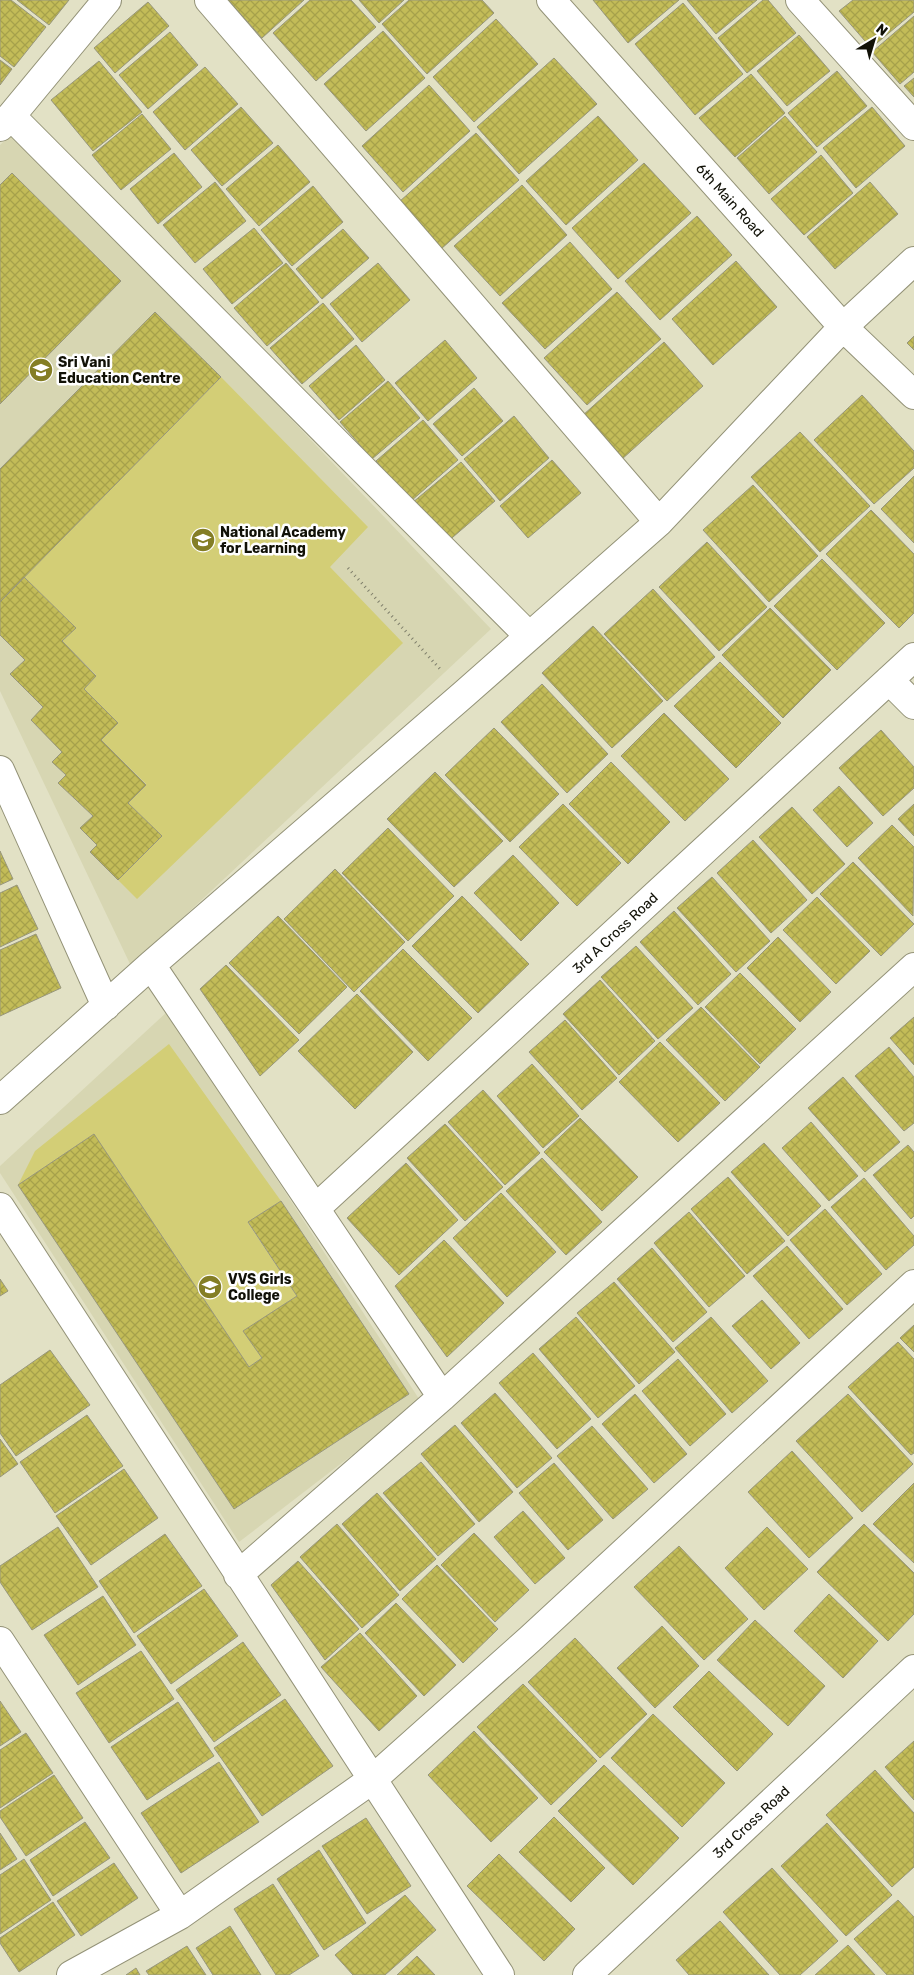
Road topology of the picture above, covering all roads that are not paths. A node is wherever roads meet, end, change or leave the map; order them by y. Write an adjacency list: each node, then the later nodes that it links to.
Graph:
1 (107, 0): 5 (street)
2 (208, 0): 10 (street)
3 (551, 0): 8 (street, 6th Main Road)
4 (800, 0): 6 (street)
5 (6, 122): 11 (street)
6 (914, 126)
7 (914, 261): 8 (street)
8 (843, 327): 9 (street, 6th Main Road); 10 (street)
9 (914, 395)
10 (658, 522): 11 (street)
11 (529, 636): 16 (street)
12 (914, 657): 13 (street, 3rd A Cross Road)
13 (889, 680): 14 (street); 21 (street, 3rd A Cross Road)
14 (914, 705)
15 (0, 770): 18 (street)
16 (152, 965): 18 (street); 21 (street)
17 (914, 966): 23 (street)
18 (106, 1006): 19 (street)
19 (0, 1100)
20 (0, 1207): 24 (street)
21 (316, 1208): 23 (street)
22 (914, 1284): 27 (street)
23 (442, 1397): 24 (street)
24 (238, 1575): 27 (street)
25 (0, 1641): 28 (street)
26 (914, 1669): 31 (street, 3rd Cross Road)
27 (373, 1779): 28 (street); 30 (street)
28 (180, 1915): 29 (street)
29 (71, 1975)
30 (500, 1975)
31 (587, 1975)

